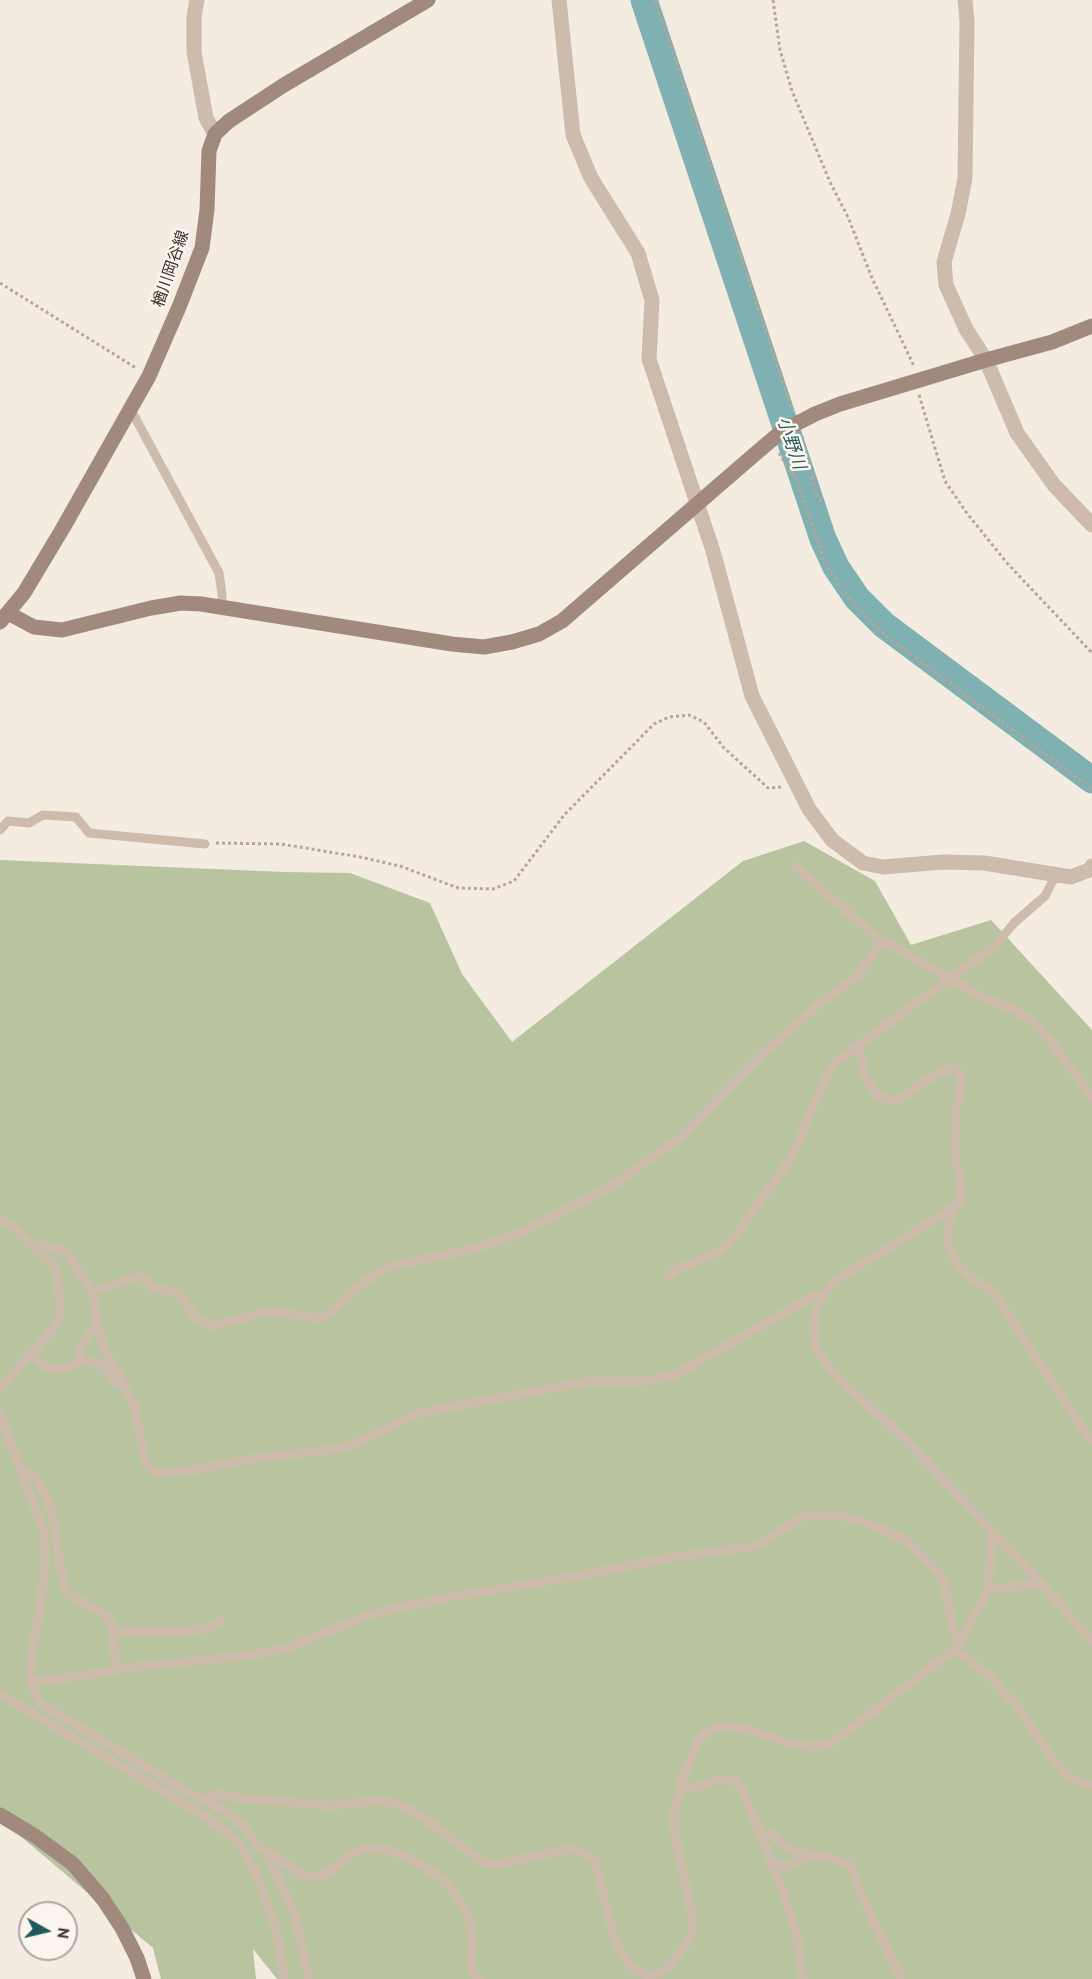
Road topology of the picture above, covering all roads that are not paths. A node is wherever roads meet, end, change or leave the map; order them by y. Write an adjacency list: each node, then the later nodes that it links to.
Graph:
1 (196, 0): 5 (street)
2 (428, 0): 5 (street)
3 (559, 0): 9 (street)
4 (965, 0): 7 (street)
5 (215, 134): 8 (street, 楢川岡谷線)
6 (1092, 326): 7 (street)
7 (986, 360): 9 (street); 10 (street)
8 (131, 410): 11 (lane); 12 (street, 楢川岡谷線)
9 (698, 503): 11 (street); 17 (street)
10 (1092, 525)
11 (222, 607): 12 (street)
12 (4, 618)
13 (0, 830): 14 (lane)
14 (205, 844)
15 (795, 866): 18 (lane)
16 (1092, 866): 17 (street)
17 (1056, 875): 19 (lane)
18 (882, 942): 19 (lane); 26 (lane)
19 (949, 979): 20 (lane); 21 (lane)
20 (858, 1045): 22 (lane); 25 (lane)
21 (1092, 1098)
22 (954, 1207): 27 (lane); 34 (lane)
23 (0, 1219): 24 (lane)
24 (34, 1247): 26 (lane); 29 (lane)
25 (669, 1277)
26 (92, 1293): 28 (lane)
27 (822, 1296): 31 (lane); 36 (lane)
28 (97, 1322): 30 (lane); 31 (lane)
29 (31, 1354): 30 (lane); 32 (lane)
30 (78, 1360): 31 (lane)
31 (123, 1384)
32 (0, 1388)
33 (0, 1414): 35 (lane)
34 (1092, 1440)
35 (20, 1466): 40 (lane); 44 (lane)
36 (992, 1531): 37 (lane); 38 (lane)
37 (1042, 1584): 38 (lane); 41 (lane)
38 (988, 1589): 42 (lane)
39 (222, 1618): 40 (lane)
40 (113, 1631): 43 (lane)
41 (1092, 1641)
42 (957, 1646): 43 (lane); 46 (lane); 47 (lane)
43 (116, 1669): 44 (lane)
44 (31, 1682): 48 (lane)
45 (0, 1694): 55 (lane)
46 (1092, 1786)
47 (681, 1788): 48 (lane); 50 (lane)
48 (204, 1800): 51 (lane)
49 (0, 1815): 54 (street)
50 (760, 1835): 52 (lane); 53 (lane)
51 (269, 1852): 56 (lane); 57 (lane)
52 (808, 1854): 53 (lane); 59 (lane)
53 (774, 1867): 58 (lane)
54 (144, 1979)
55 (285, 1979)
56 (309, 1979)
57 (479, 1979)
58 (803, 1979)
59 (901, 1979)

